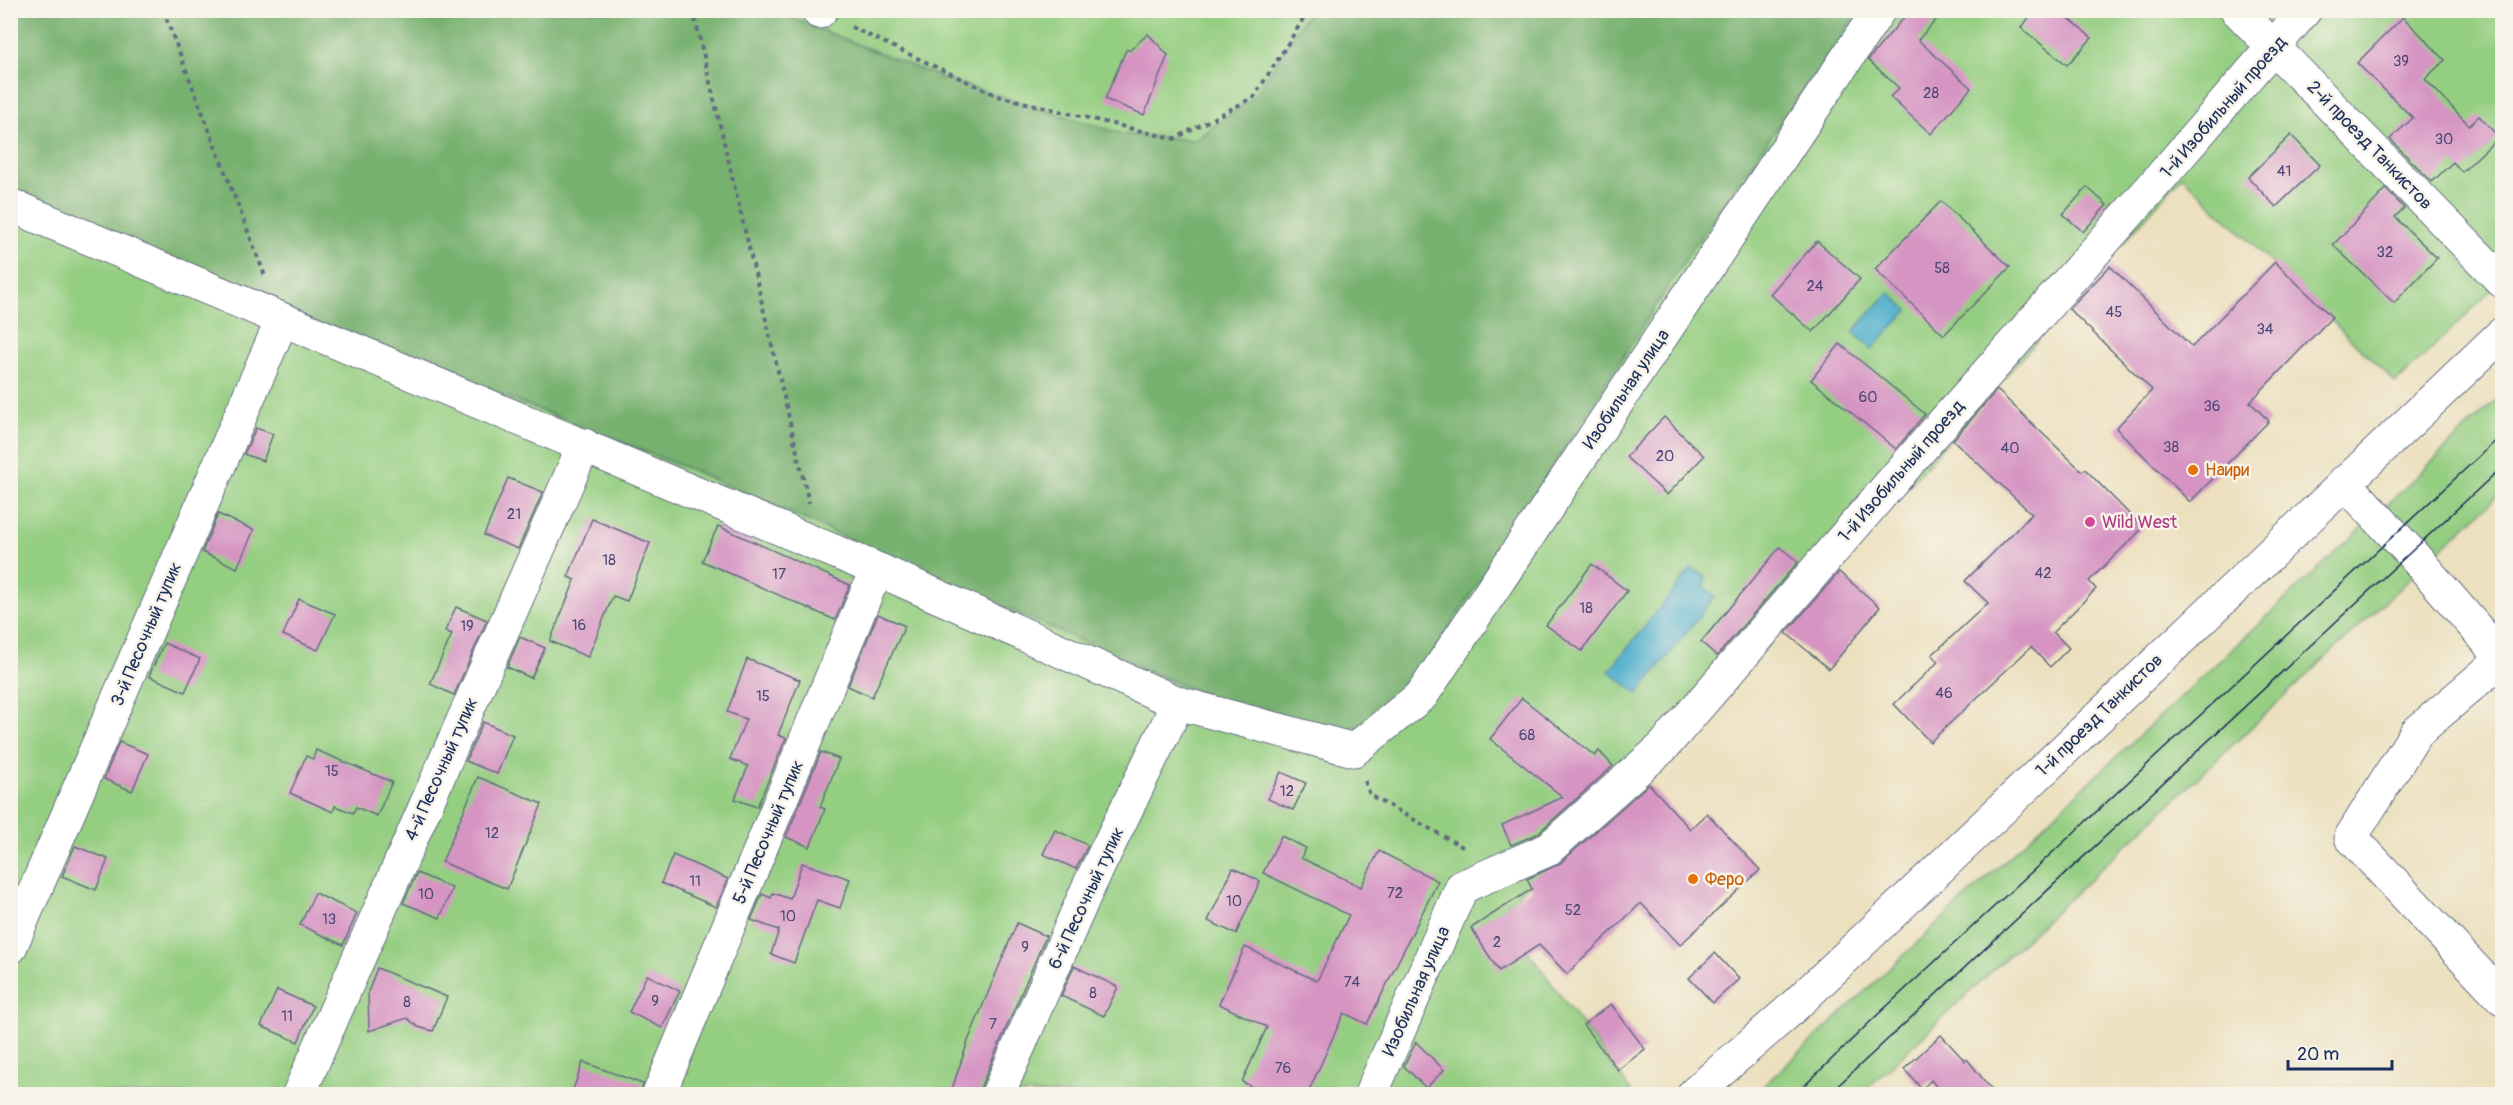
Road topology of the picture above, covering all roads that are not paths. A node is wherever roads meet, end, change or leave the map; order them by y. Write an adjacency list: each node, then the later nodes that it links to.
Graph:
1 (1880, 10): 13 (street, Изобильная улица)
2 (2237, 10): 4 (street, 2-й проезд Танкистов)
3 (2305, 10): 4 (street, 1-й Изобильный проезд)
4 (2275, 47): 6 (street, 2-й проезд Танкистов); 14 (street, 1-й Изобильный проезд)
5 (10, 205): 7 (street)
6 (2502, 281)
7 (282, 320): 9 (street); 15 (street, 3-й Песочный тупик)
8 (2502, 334): 10 (street, 1-й проезд Танкистов)
9 (584, 445): 11 (street); 17 (street, 4-й Песочный тупик)
10 (2344, 482): 12 (street); 21 (street, 1-й проезд Танкистов)
11 (881, 571): 13 (street); 18 (street, 5-й Песочный тупик)
12 (2502, 658): 16 (street)
13 (1178, 703): 19 (street, 6-й Песочный тупик)
14 (1476, 881): 20 (street, Изобильная улица)
15 (10, 948)
16 (2502, 999)
17 (299, 1095)
18 (659, 1095)
19 (998, 1095)
20 (1371, 1095)
21 (1694, 1095)

